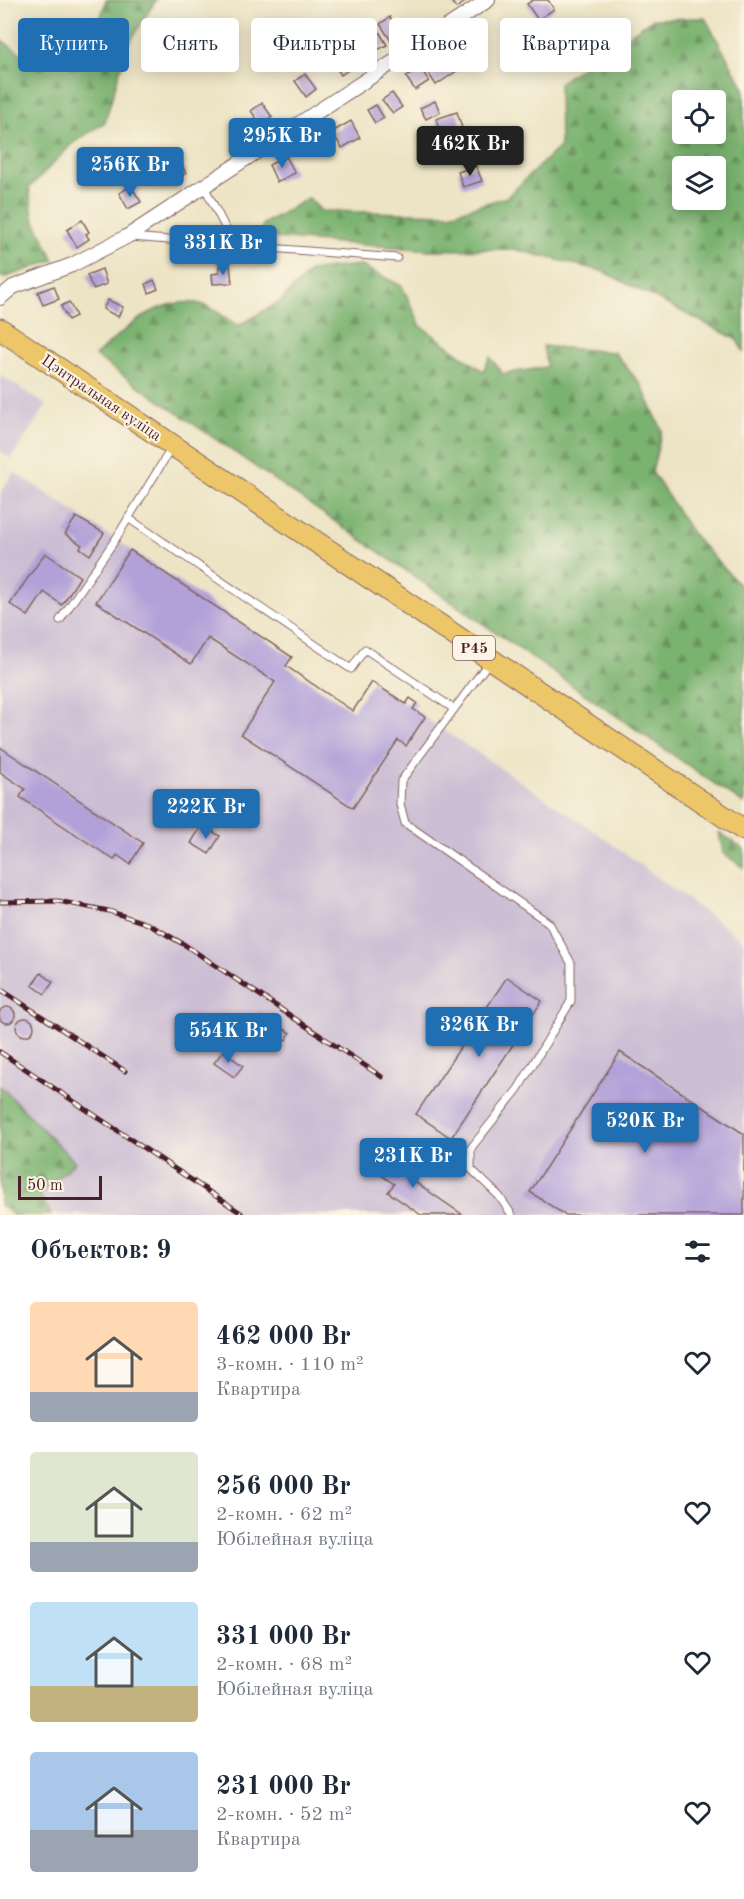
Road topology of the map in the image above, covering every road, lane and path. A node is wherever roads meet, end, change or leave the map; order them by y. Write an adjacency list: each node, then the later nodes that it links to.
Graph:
1 (488, 0): 2 (street)
2 (204, 186): 3 (street); 4 (lane)
3 (128, 236): 4 (lane); 6 (street)
4 (233, 243): 5 (lane)
5 (397, 258)
6 (0, 298)
7 (0, 329): 8 (main road, Цэнтральная вуліца / Р45)
8 (174, 445): 9 (lane); 11 (main road, Цэнтральная вуліца / Р45)
9 (128, 518): 10 (lane); 12 (lane)
10 (60, 620)
11 (490, 660): 12 (lane); 13 (main road, Р45)
12 (454, 709): 14 (lane)
13 (744, 830)
14 (512, 1215)

